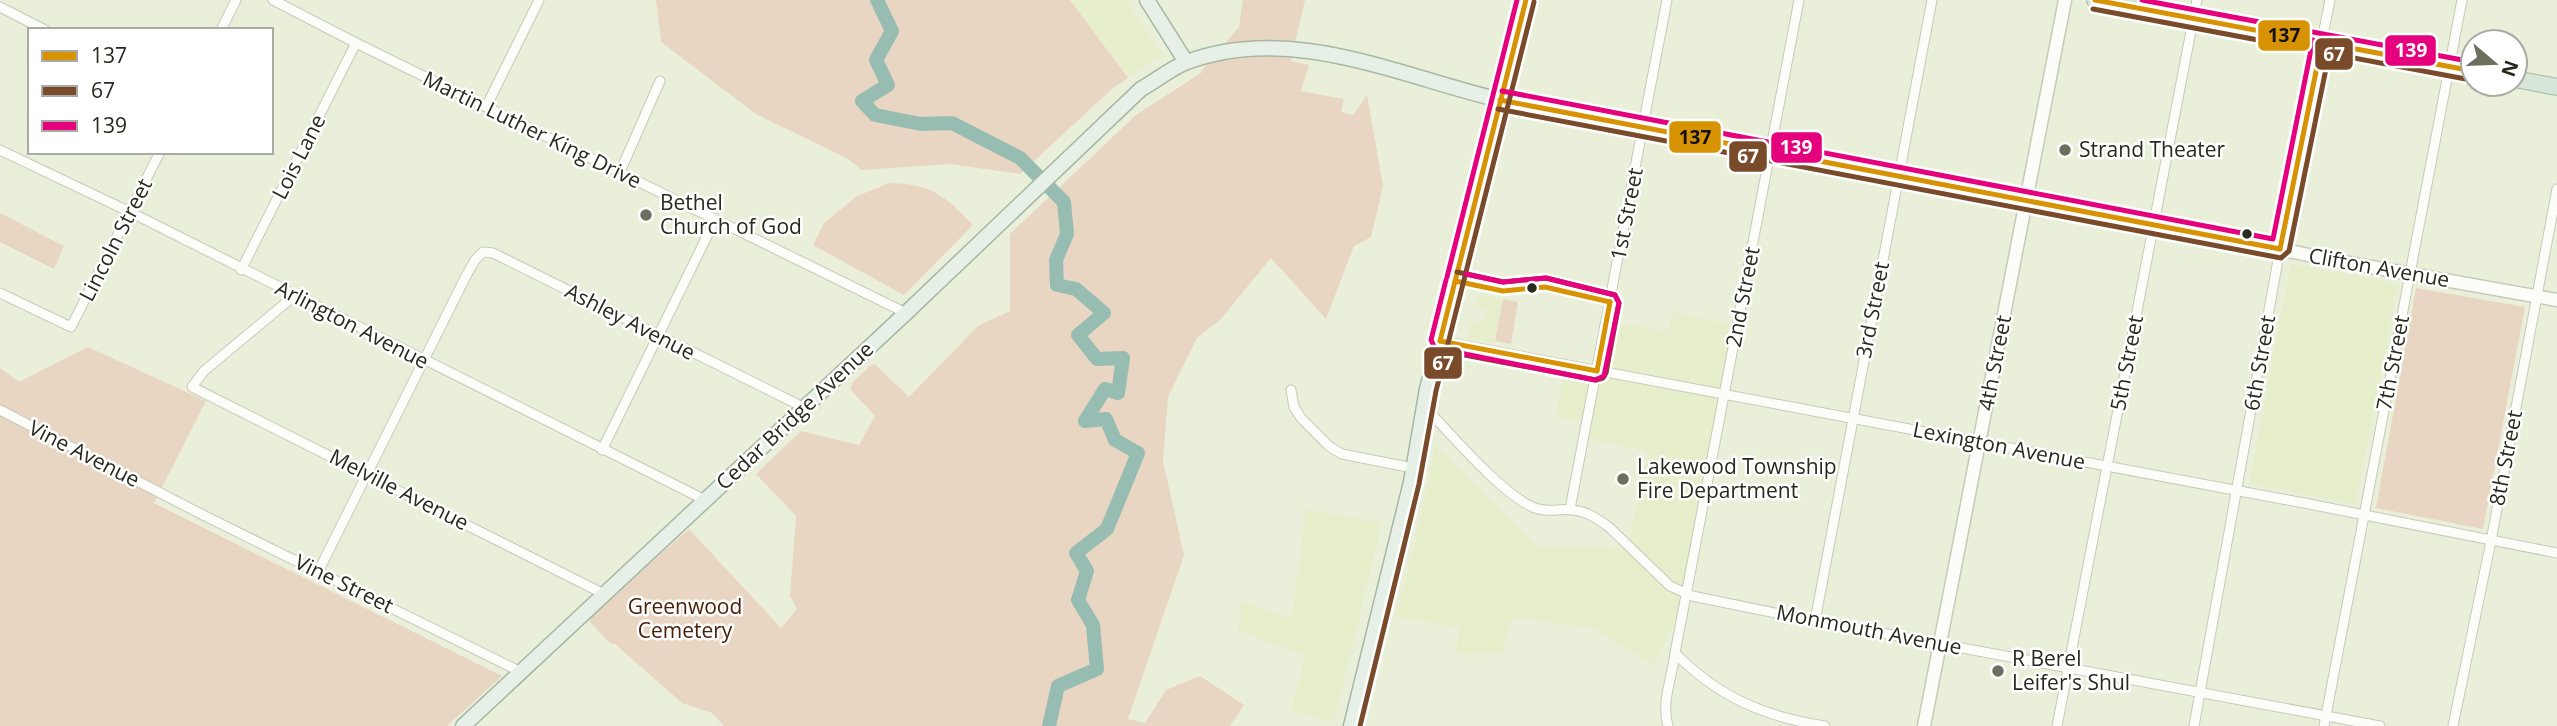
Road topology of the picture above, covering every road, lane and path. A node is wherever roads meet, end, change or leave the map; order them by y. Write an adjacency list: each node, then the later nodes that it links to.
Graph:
1 (236, 0): 17 (street)
2 (273, 0): 19 (street, Martin Luther King Drive)
3 (539, 0): 27 (street)
4 (1147, 0): 20 (main road)
5 (1526, 0): 26 (main road)
6 (1667, 0): 28 (street, 1st Street)
7 (1799, 0): 30 (street, 2nd Street)
8 (1932, 0): 33 (street, 3rd Street)
9 (2065, 0): 35 (street, 4th Street)
10 (2095, 0): 15 (highway)
11 (2197, 0): 15 (street, 5th Street)
12 (2330, 0): 18 (street, 6th Street)
13 (2462, 0): 21 (street, 7th Street)
14 (0, 7): 16 (street)
15 (2194, 19): 18 (highway); 38 (street, 5th Street)
16 (41, 28)
17 (222, 28)
18 (2322, 42): 21 (highway); 39 (street, 6th Street)
19 (356, 43): 27 (street, Martin Luther King Drive); 40 (street, Lois Lane)
20 (1186, 62): 26 (main road, Cedar Bridge Avenue); 46 (main road, Cedar Bridge Avenue)
21 (2449, 66): 22 (highway); 41 (street, 7th Street)
22 (2459, 68)
23 (660, 81): 32 (street)
24 (2529, 82): 25 (highway)
25 (2557, 87)
26 (1500, 100): 28 (street, Clifton Avenue); 48 (main road)
27 (485, 107): 32 (street, Martin Luther King Drive)
28 (1642, 128): 30 (street, Clifton Avenue); 50 (street, 1st Street)
29 (0, 150): 36 (street, Arlington Avenue)
30 (1770, 152): 33 (street, Clifton Avenue); 52 (street, 2nd Street)
31 (159, 154): 36 (street, Lincoln Street)
32 (620, 172): 37 (street, Martin Luther King Drive)
33 (1898, 176): 35 (street, Clifton Avenue); 56 (street, 3rd Street)
34 (2557, 189): 44 (street, 8th Street)
35 (2027, 200): 38 (street, Clifton Avenue); 57 (street, 4th Street)
36 (130, 212): 40 (street, Arlington Avenue); 42 (street, Lincoln Street)
37 (715, 220): 46 (street, Martin Luther King Drive); 47 (street)
38 (2153, 224): 39 (street, Clifton Avenue); 59 (street, 5th Street)
39 (2280, 249): 41 (street, Clifton Avenue); 62 (street, 6th Street)
40 (241, 270): 43 (street, Arlington Avenue)
41 (2410, 274): 44 (street, Clifton Avenue); 66 (street, 7th Street)
42 (0, 293)
43 (294, 296): 49 (street, Arlington Avenue); 61 (street, Melville Avenue)
44 (2537, 296): 45 (street, Clifton Avenue); 67 (street, 8th Street)
45 (2557, 300)
46 (906, 313): 53 (main road, Cedar Bridge Avenue)
47 (658, 337): 49 (street, Ashley Avenue); 53 (street, Ashley Avenue); 58 (street)
48 (1440, 341): 50 (street, Lexington Avenue); 55 (main road)
49 (425, 361): 58 (street, Arlington Avenue); 61 (street)
50 (1597, 371): 52 (street, Lexington Avenue); 65 (street, 1st Street)
51 (1291, 390): 60 (street)
52 (1725, 395): 56 (street, Lexington Avenue); 71 (street, 2nd Street)
53 (803, 407): 64 (main road, Cedar Bridge Avenue)
54 (0, 410): 63 (street, Vine Avenue)
55 (1422, 413): 60 (main road); 65 (street, Monmouth Avenue)
56 (1852, 418): 57 (street, Lexington Avenue); 72 (street, 3rd Street)
57 (1979, 443): 59 (street, Lexington Avenue); 73 (street, 4th Street)
58 (602, 450): 64 (street, Arlington Avenue)
59 (2108, 467): 62 (street, Lexington Avenue); 75 (street, 5th Street)
60 (1413, 468): 80 (main road)
61 (367, 474): 69 (street); 70 (street, Melville Avenue)
62 (2238, 491): 66 (street, Lexington Avenue); 77 (street, 6th Street)
63 (168, 497): 69 (street, Vine Street)
64 (705, 500): 70 (main road, Cedar Bridge Avenue)
65 (1570, 509): 71 (street, Monmouth Avenue)
66 (2364, 515): 67 (street, Lexington Avenue); 78 (street, 7th Street)
67 (2491, 541): 68 (street, Lexington Avenue); 87 (street, 8th Street)
68 (2557, 553)
69 (318, 572): 76 (street, Vine Street)
70 (604, 594): 76 (main road, Cedar Bridge Avenue)
71 (1687, 594): 72 (street, Monmouth Avenue); 74 (street, 2nd Street)
72 (1815, 621): 73 (street, Monmouth Avenue)
73 (1940, 643): 75 (street, Monmouth Avenue); 83 (street, 4th Street)
74 (1675, 653): 81 (street); 82 (street)
75 (2068, 668): 77 (street, Monmouth Avenue); 84 (street, 5th Street)
76 (521, 672): 79 (main road, Cedar Bridge Avenue)
77 (2200, 693): 78 (street, Monmouth Avenue); 85 (street, 6th Street)
78 (2325, 721): 86 (street, Monmouth Avenue)
79 (463, 726)
80 (1351, 726)
81 (1668, 726)
82 (1825, 726)
83 (1924, 726)
84 (2057, 726)
85 (2194, 726)
86 (2380, 726)
87 (2453, 726)

